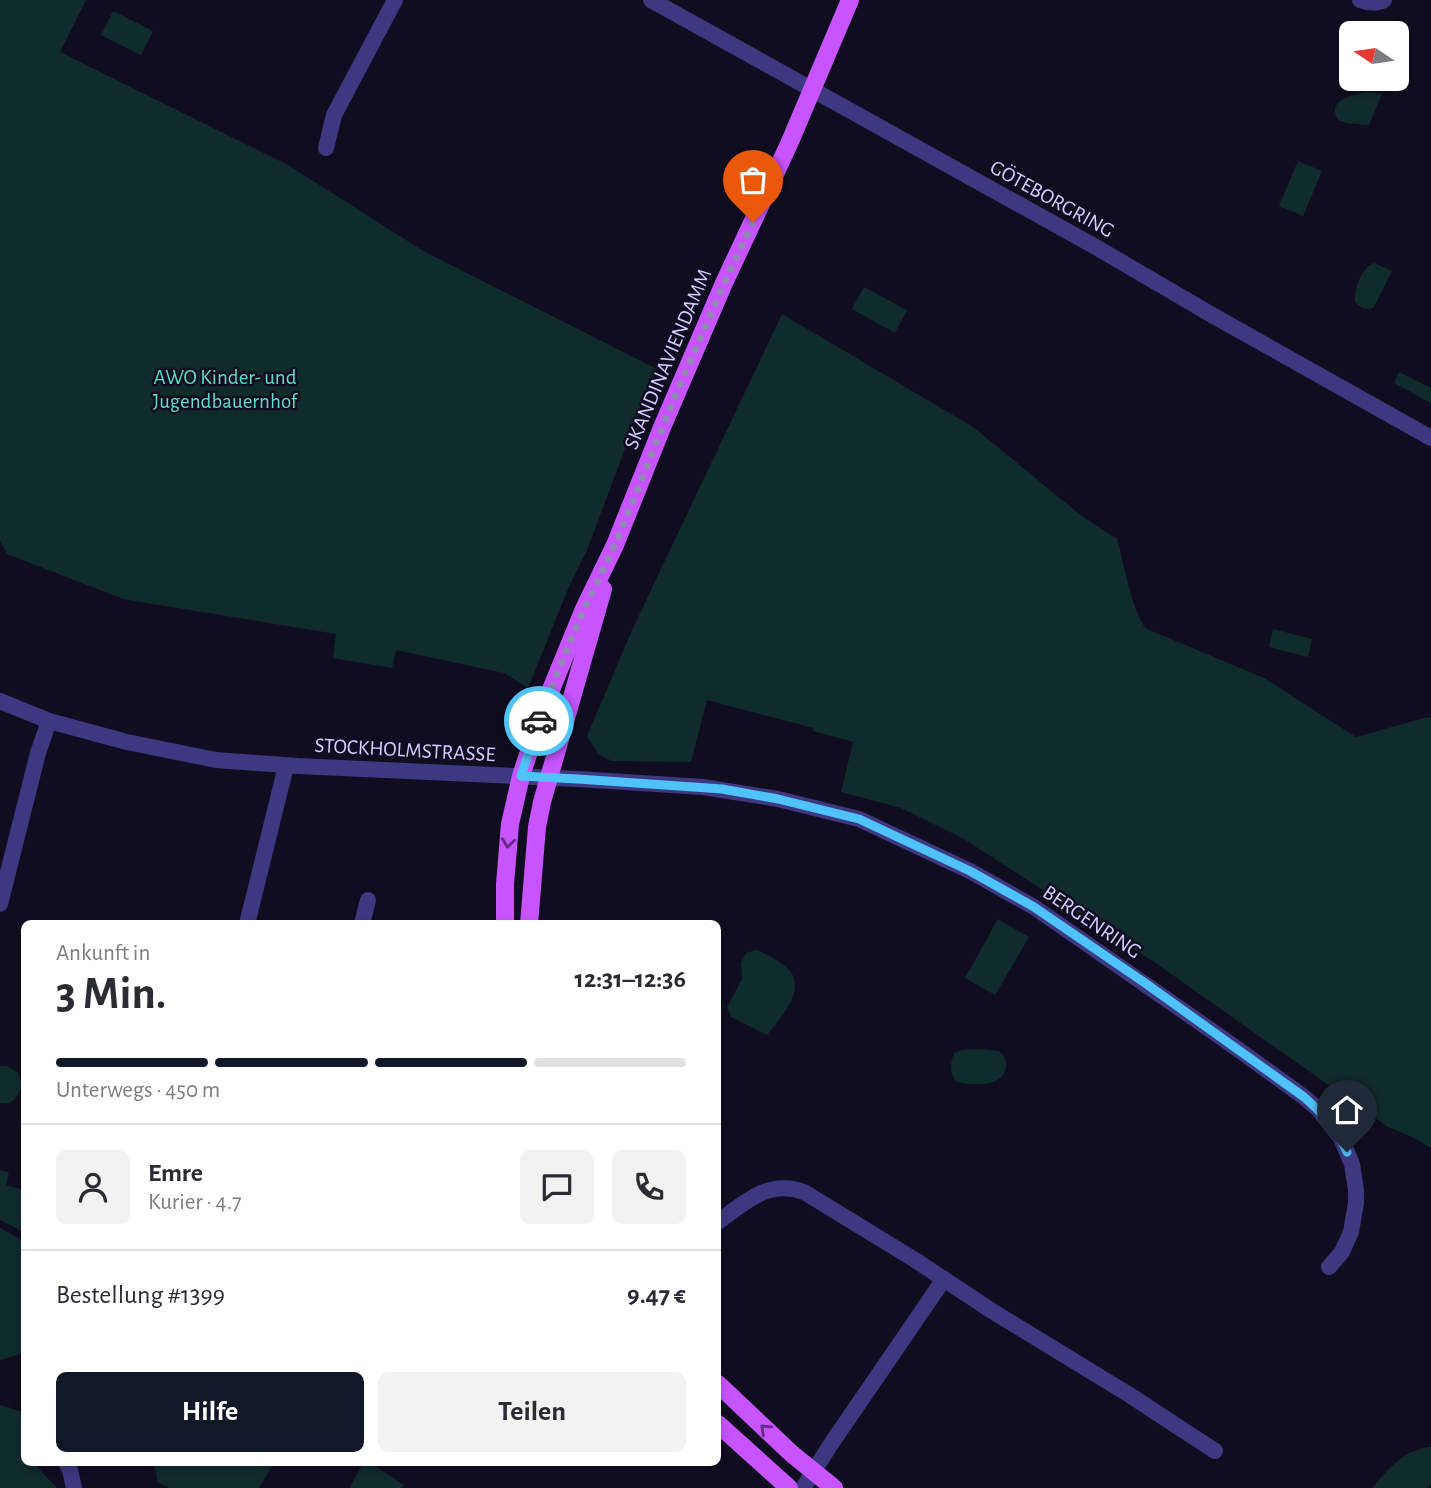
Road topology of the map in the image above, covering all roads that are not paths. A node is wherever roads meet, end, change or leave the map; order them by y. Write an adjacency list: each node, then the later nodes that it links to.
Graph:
1 (395, 0): 7 (street)
2 (651, 0): 6 (street, GÖTEBORGRING)
3 (850, 0): 6 (main road, SKANDINAVIENDAMM)
4 (1360, 0): 5 (street)
5 (1384, 0)
6 (813, 89): 8 (street, GÖTEBORGRING); 9 (main road, SKANDINAVIENDAMM)
7 (326, 148)
8 (1431, 439)
9 (615, 545): 13 (main road, SKANDINAVIENDAMM); 14 (main road, SKANDINAVIENDAMM)
10 (0, 701): 11 (street, STOCKHOLMSTRASSE)
11 (48, 721): 12 (street, STOCKHOLMSTRASSE); 16 (street)
12 (286, 765): 13 (street, STOCKHOLMSTRASSE); 17 (street, STOCKHOLMSTRASSE)
13 (521, 776): 14 (street, BERGENRING); 19 (main road, SKANDINAVIENDAMM, one-way to 19)
14 (548, 777): 20 (main road, SKANDINAVIENDAMM); 22 (street, BERGENRING)
15 (368, 901): 18 (street)
16 (0, 904)
17 (248, 920)
18 (363, 920)
19 (505, 920)
20 (529, 920)
21 (721, 1220): 23 (street)
22 (1329, 1266)
23 (944, 1279): 26 (street); 28 (street)
24 (721, 1387): 28 (main road, one-way to 24)
25 (721, 1427): 30 (main road)
26 (1215, 1451)
27 (68, 1466): 29 (street)
28 (813, 1472): 31 (street); 32 (main road)
29 (74, 1488)
30 (789, 1488)
31 (803, 1488)
32 (834, 1488)

